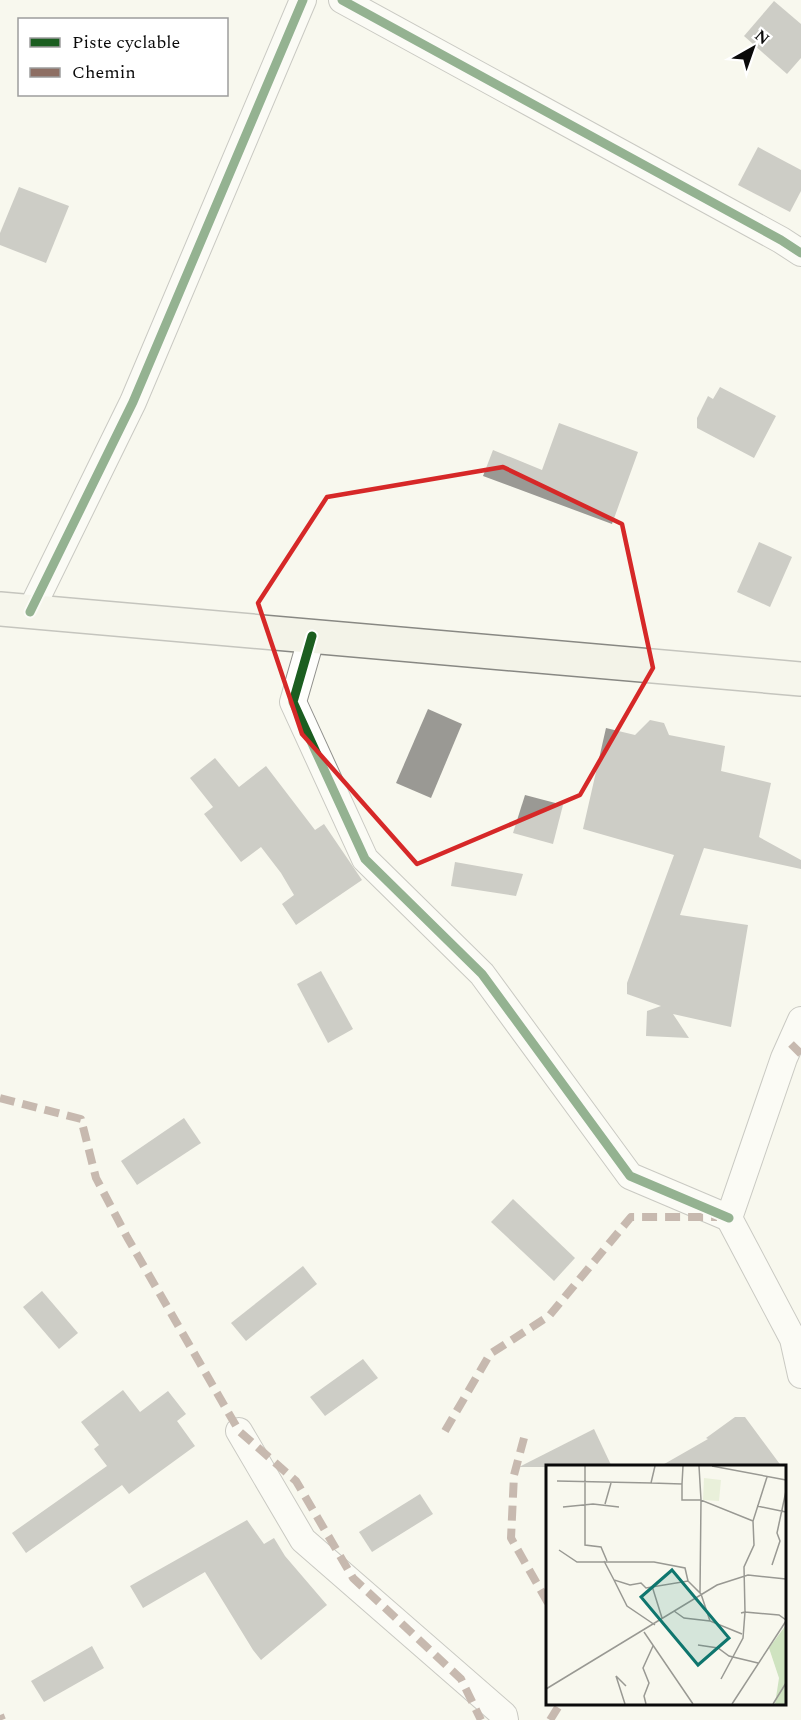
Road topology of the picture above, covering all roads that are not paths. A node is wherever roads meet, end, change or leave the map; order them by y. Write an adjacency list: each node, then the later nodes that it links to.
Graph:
1 (303, 0): 4 (street)
2 (342, 0): 3 (street)
3 (801, 253)
4 (15, 610): 5 (main road)
5 (312, 636): 6 (main road); 8 (street)
6 (801, 679)
7 (801, 1020): 8 (street)
8 (729, 1218): 9 (street)
9 (801, 1375)
10 (239, 1431): 11 (street)
11 (505, 1720)

